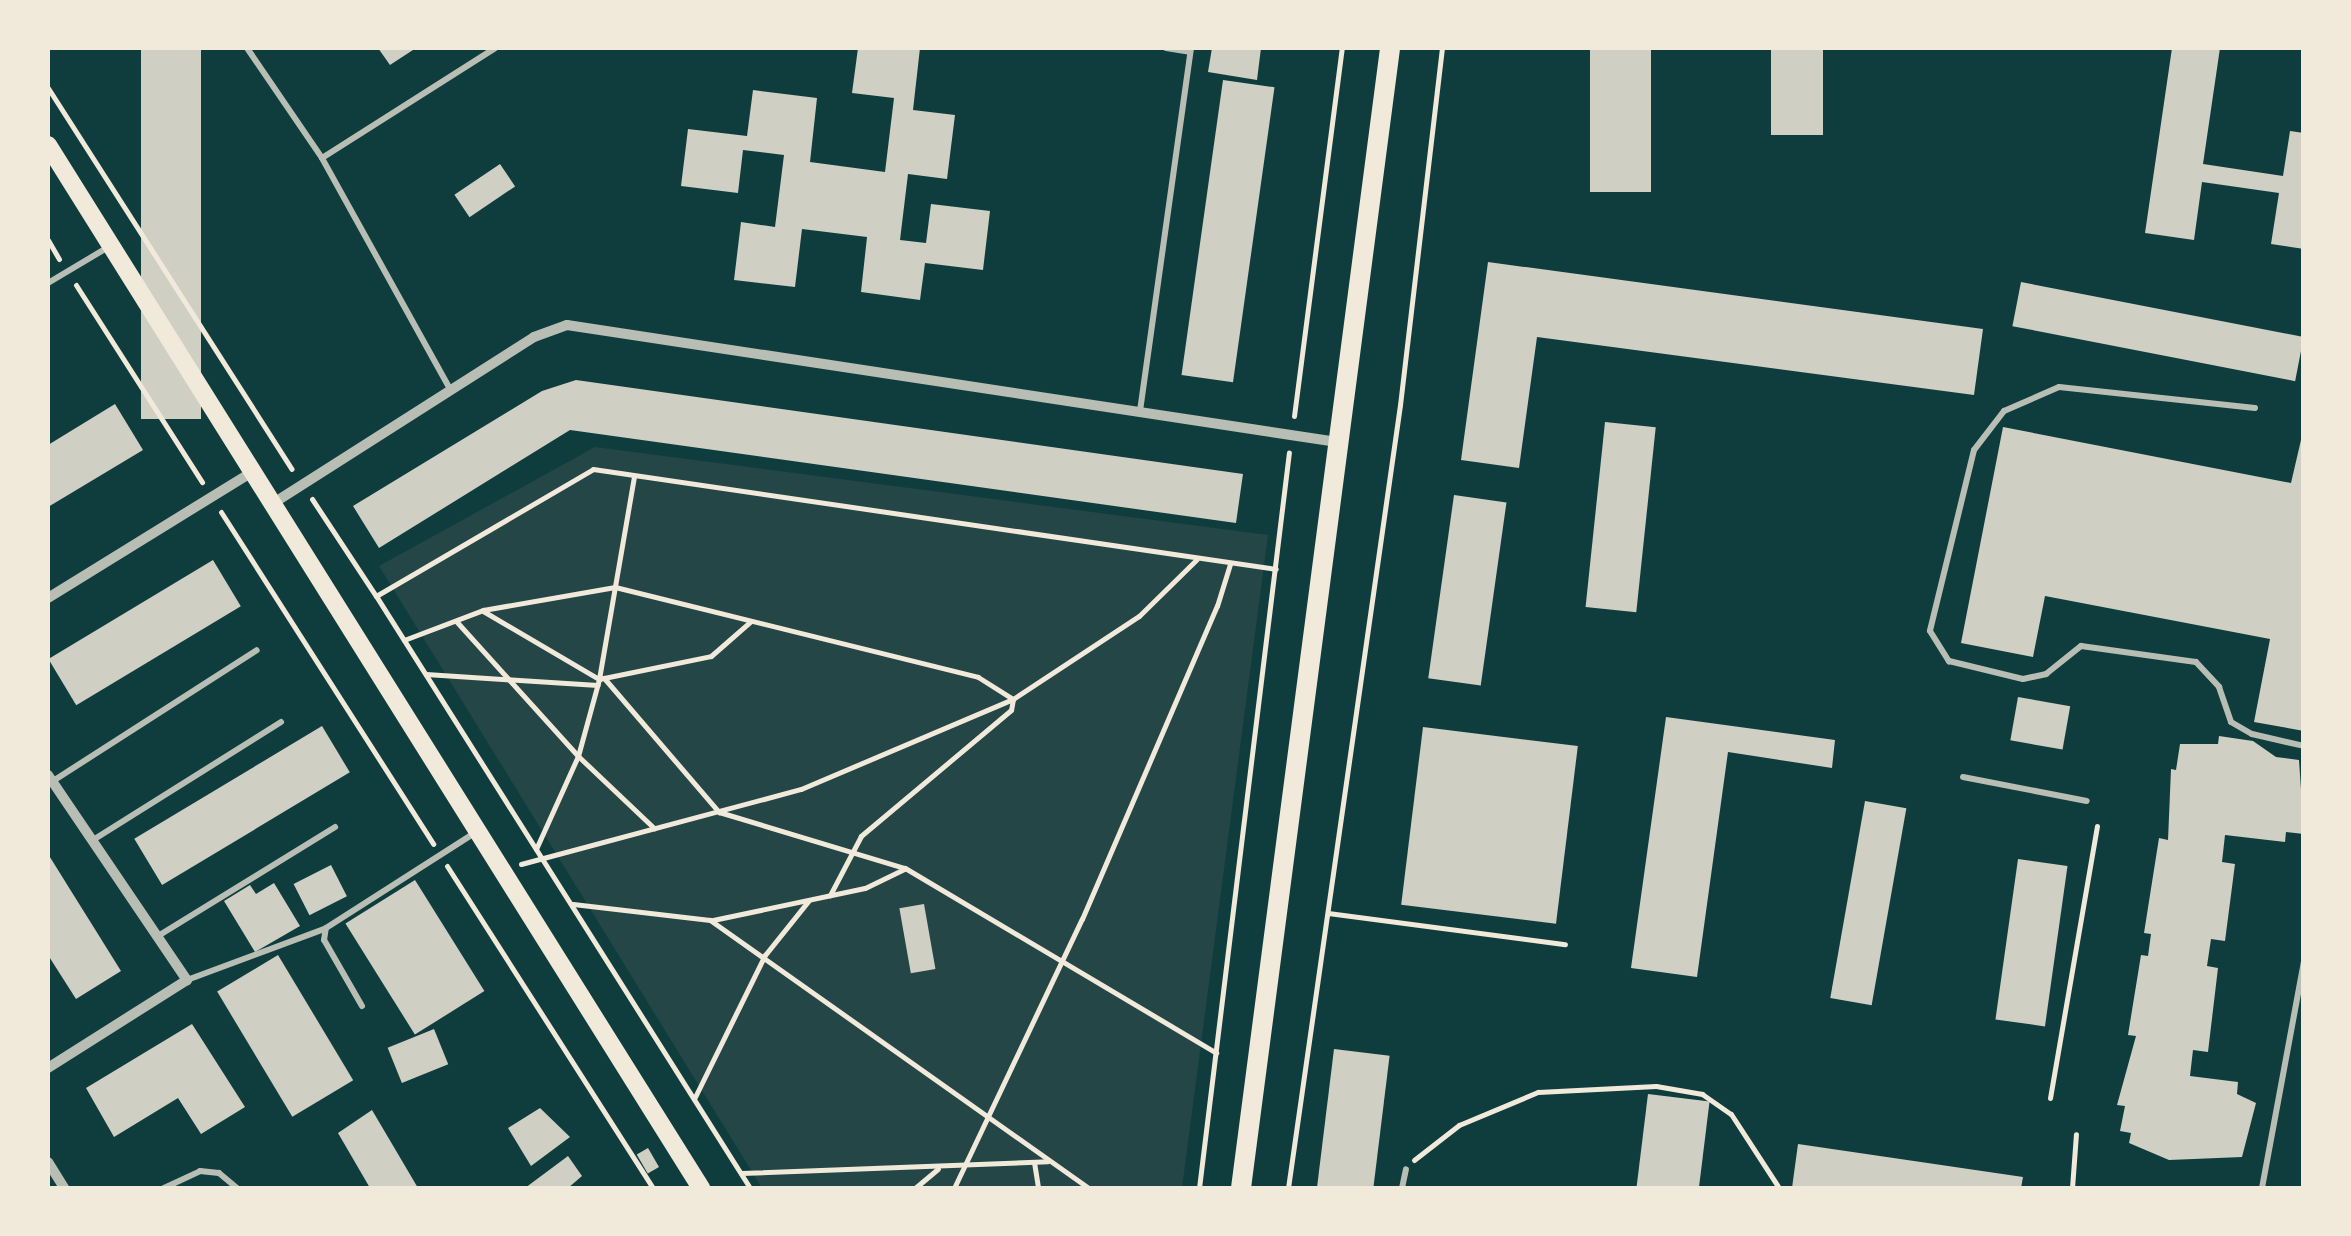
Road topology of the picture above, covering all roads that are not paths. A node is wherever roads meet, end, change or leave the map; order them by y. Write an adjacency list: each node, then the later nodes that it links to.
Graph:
1 (246, 48): 7 (lane)
2 (495, 48): 7 (lane)
3 (1166, 48): 5 (lane)
4 (1390, 48): 13 (main road)
5 (1190, 50): 12 (lane)
6 (48, 145): 8 (main road)
7 (322, 158): 10 (lane)
8 (111, 246): 9 (lane); 14 (main road)
9 (48, 283)
10 (450, 389): 12 (street); 15 (street)
11 (2254, 408): 19 (lane)
12 (1140, 411): 13 (street)
13 (1337, 442): 38 (main road)
14 (252, 472): 15 (main road); 16 (street)
15 (272, 504): 24 (main road)
16 (48, 598)
17 (257, 650): 21 (lane)
18 (281, 722): 25 (lane)
19 (2304, 746)
20 (1963, 777): 22 (lane)
21 (50, 778): 25 (street)
22 (2087, 801)
23 (335, 827): 27 (lane)
24 (477, 831): 26 (lane); 34 (main road)
25 (92, 840): 27 (street)
26 (326, 928): 29 (lane); 30 (lane)
27 (157, 937): 29 (street)
28 (2304, 961): 40 (lane)
29 (187, 980): 31 (street)
30 (362, 1006)
31 (48, 1068)
32 (48, 1162): 35 (street)
33 (1406, 1169): 39 (lane)
34 (698, 1187)
35 (64, 1188)
36 (164, 1188): 37 (lane)
37 (237, 1188)
38 (1241, 1188)
39 (1402, 1188)
40 (2262, 1188)

